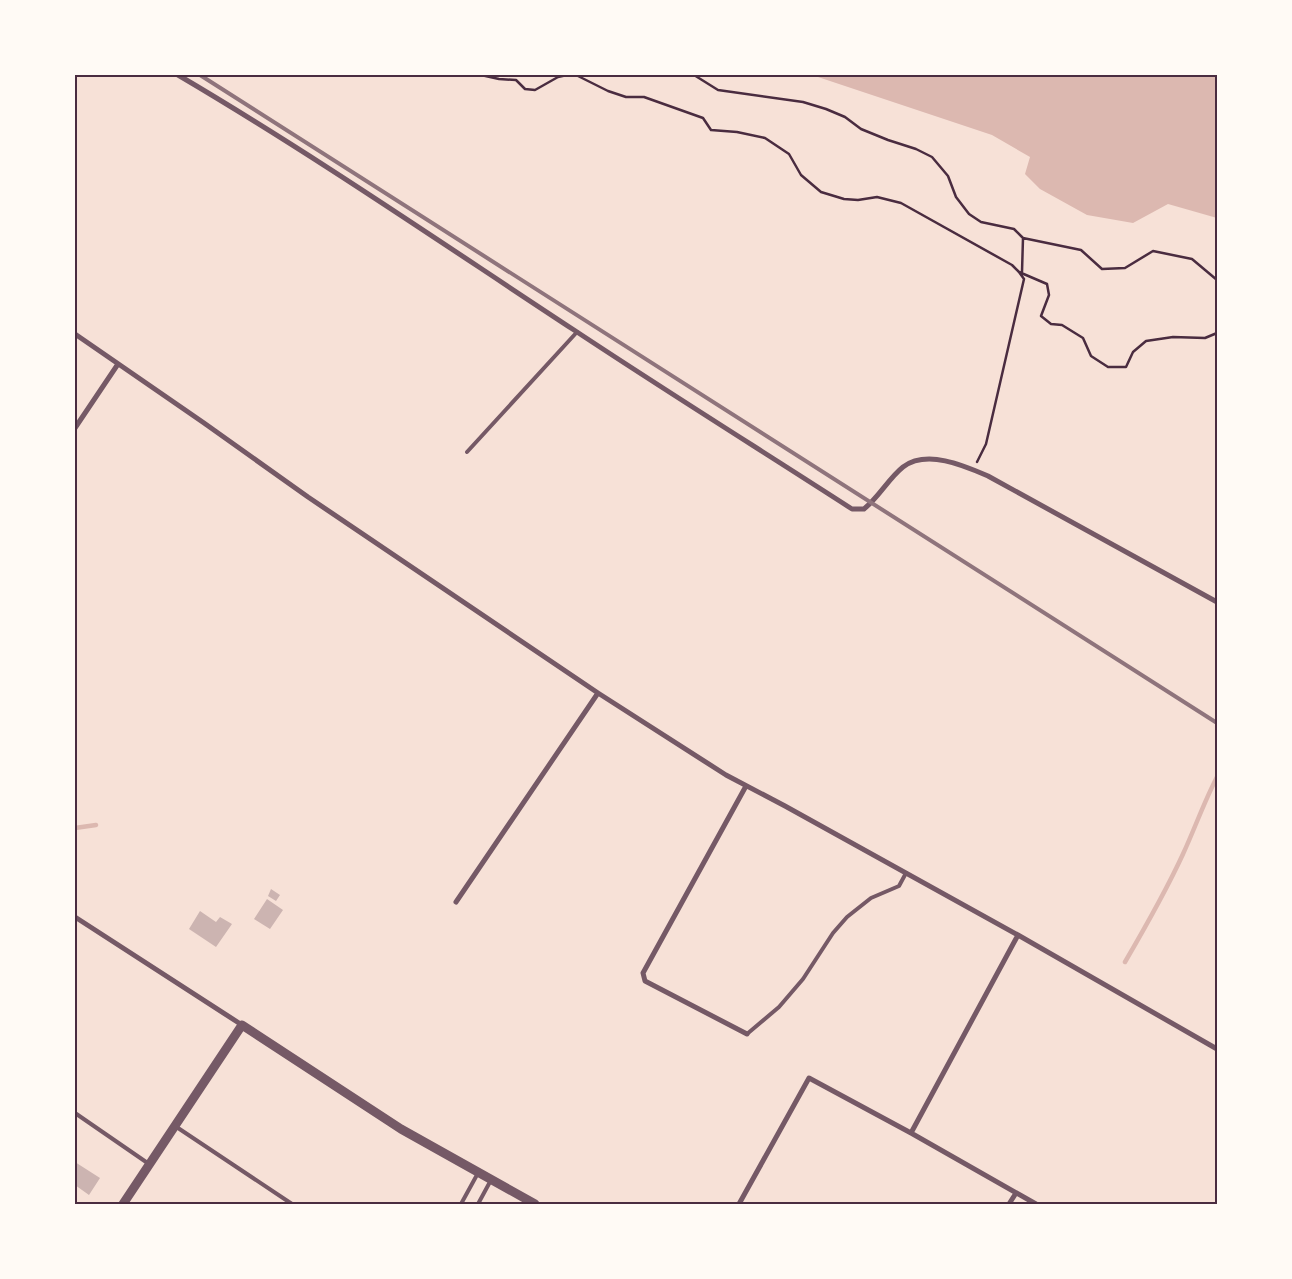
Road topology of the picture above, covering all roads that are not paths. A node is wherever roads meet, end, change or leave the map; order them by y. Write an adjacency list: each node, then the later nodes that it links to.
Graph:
1 (178, 75): 2 (street)
2 (577, 332): 6 (lane); 7 (street)
3 (75, 334): 4 (street)
4 (118, 364): 5 (street); 8 (street)
5 (75, 428)
6 (467, 452)
7 (1217, 602)
8 (598, 693): 9 (street); 11 (street)
9 (746, 786): 10 (street); 15 (street)
10 (906, 873): 13 (street); 15 (lane)
11 (456, 902)
12 (75, 917): 14 (street)
13 (1018, 935): 16 (street); 19 (street)
14 (242, 1026): 18 (street); 21 (street)
15 (747, 1034)
16 (1217, 1049)
17 (75, 1113): 20 (lane)
18 (175, 1126): 20 (street); 25 (lane)
19 (911, 1133): 23 (street); 29 (street)
20 (150, 1164): 24 (street)
21 (478, 1173): 22 (street); 26 (lane)
22 (491, 1180): 27 (lane); 28 (street)
23 (1016, 1192): 30 (street); 31 (street)
24 (123, 1204)
25 (292, 1204)
26 (461, 1204)
27 (478, 1204)
28 (535, 1204)
29 (739, 1204)
30 (1009, 1204)
31 (1036, 1204)

